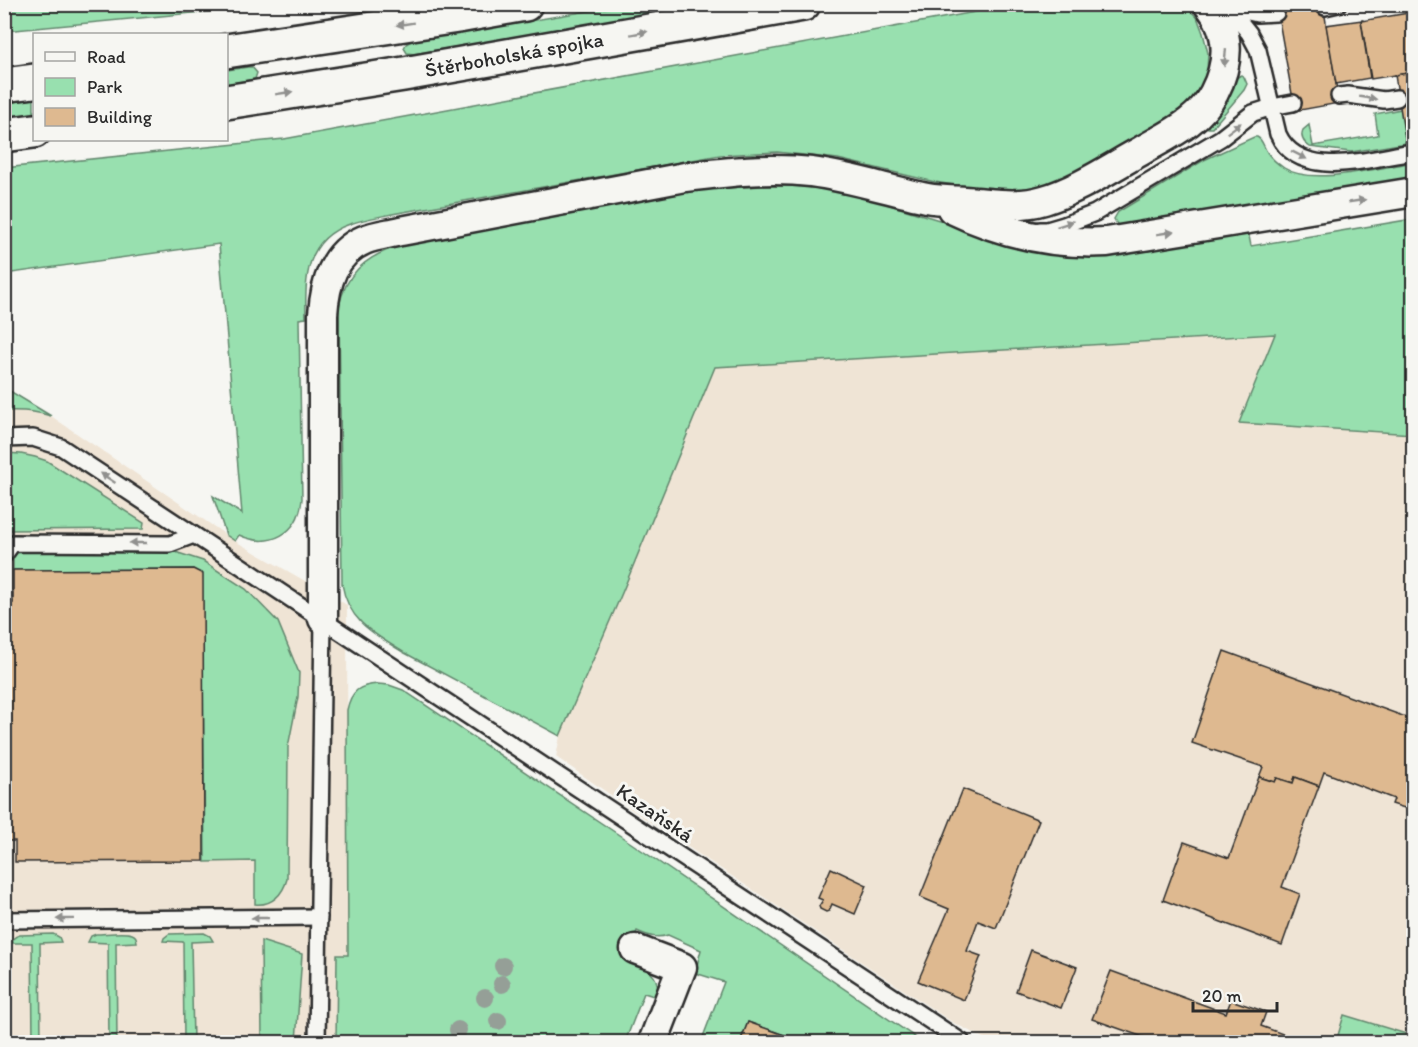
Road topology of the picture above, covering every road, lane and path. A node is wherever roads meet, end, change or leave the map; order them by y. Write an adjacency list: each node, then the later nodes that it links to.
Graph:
1 (525, 4): 8 (highway, one-way to 8)
2 (803, 4): 6 (highway, Štěrboholská spojka)
3 (824, 4): 6 (highway)
4 (1208, 4): 20 (street, one-way to 20)
5 (1223, 5): 7 (lane); 15 (lane)
6 (771, 10): 13 (highway, Štěrboholská spojka, one-way to 6)
7 (1276, 14)
8 (228, 51)
9 (33, 81): 10 (highway)
10 (4, 85)
11 (1339, 96): 12 (lane, one-way to 12)
12 (1397, 98)
13 (228, 102)
14 (1293, 103): 15 (lane)
15 (1272, 107): 18 (lane, one-way to 18); 21 (lane, one-way to 15)
16 (33, 131): 17 (highway)
17 (4, 135)
18 (1407, 153)
19 (1413, 192): 21 (street, one-way to 19)
20 (928, 198): 21 (street); 25 (street)
21 (1007, 229)
22 (4, 439): 23 (lane, Kazaňská, one-way to 22)
23 (194, 535): 24 (lane, one-way to 24); 25 (lane, Kazaňská)
24 (4, 555)
25 (323, 620): 26 (lane); 31 (lane, Kazaňská)
26 (319, 917): 27 (lane, one-way to 27); 29 (lane)
27 (4, 920)
28 (635, 949): 30 (street)
29 (317, 1042)
30 (653, 1042)
31 (962, 1042)

